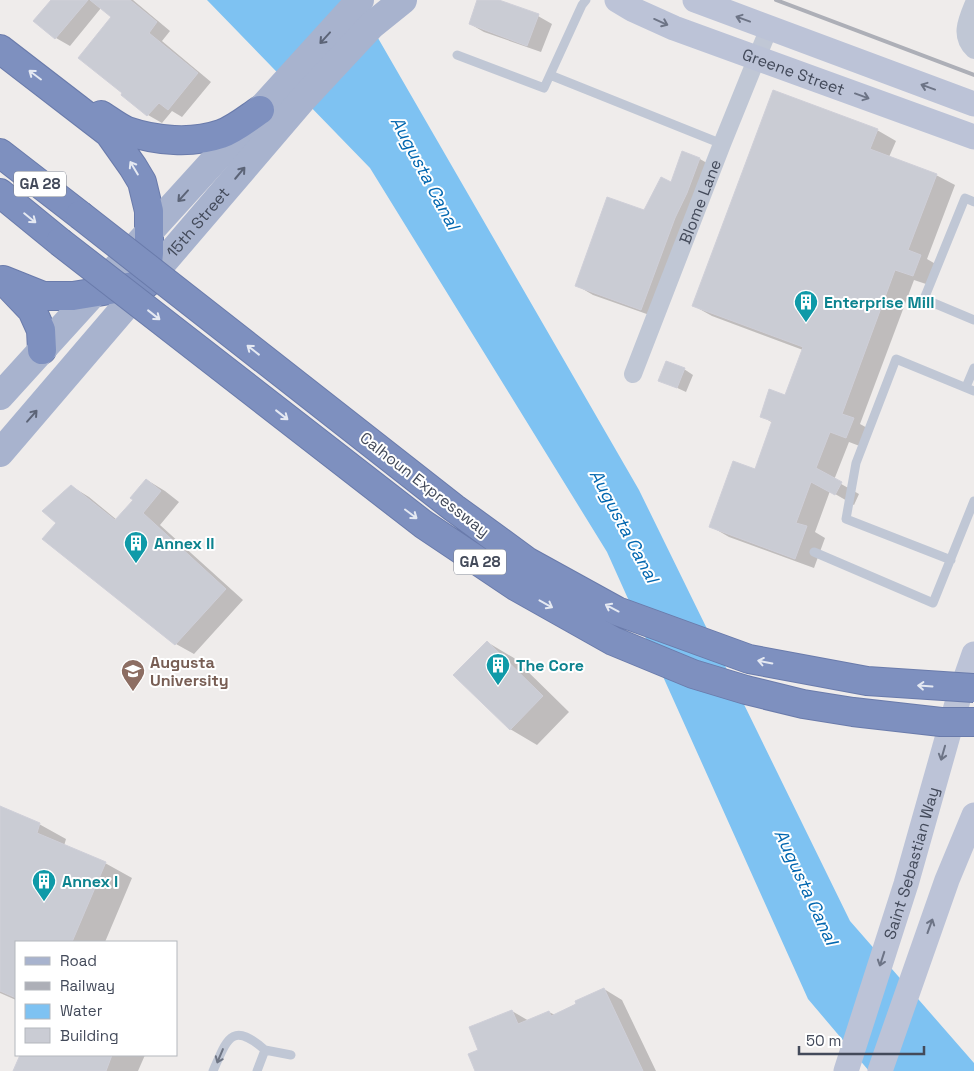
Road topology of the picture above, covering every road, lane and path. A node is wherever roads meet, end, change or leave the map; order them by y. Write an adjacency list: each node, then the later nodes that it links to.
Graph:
1 (403, 0): 13 (main road, 15th Street)
2 (586, 0): 12 (lane)
3 (617, 0): 11 (main road, Greene Street, one-way to 11)
4 (695, 0): 7 (main road, Greene Street, one-way to 4)
5 (359, 1): 13 (main road, 15th Street, one-way to 13)
6 (974, 3): 9 (street)
7 (769, 28): 11 (street, Blome Lane); 15 (main road, Greene Street, one-way to 7)
8 (0, 49): 14 (highway, one-way to 8)
9 (974, 50)
10 (457, 56): 12 (lane)
11 (757, 58): 17 (main road, Greene Street, one-way to 17); 18 (street, Blome Lane)
12 (550, 75): 18 (lane)
13 (294, 90): 16 (main road, 15th Street); 24 (main road, 15th Street, one-way to 13)
14 (70, 101): 16 (highway); 22 (highway, one-way to 14)
15 (974, 104)
16 (260, 110): 22 (main road, 15th Street, one-way to 22)
17 (974, 137)
18 (722, 144): 29 (street, Blome Lane)
19 (0, 153): 37 (highway, Calhoun Expressway / GA 28, one-way to 19, bridge)
20 (0, 194): 38 (highway, Calhoun Expressway / GA 28, one-way to 38, bridge)
21 (974, 202): 26 (lane)
22 (149, 234): 24 (highway); 25 (main road, 15th Street)
23 (2, 279): 25 (highway); 27 (highway)
24 (146, 284): 25 (highway); 32 (main road, 15th Street, one-way to 24)
25 (95, 292): 27 (main road, 15th Street)
26 (974, 320)
27 (42, 350): 31 (main road, 15th Street)
28 (974, 368): 30 (lane)
29 (633, 374)
30 (970, 389): 35 (lane)
31 (0, 396)
32 (0, 453)
33 (974, 500): 35 (lane)
34 (814, 552): 35 (lane)
35 (951, 560)
36 (974, 655): 44 (main road, Saint Sebastian Way, one-way to 44, bridge)
37 (974, 688)
38 (974, 722)
39 (974, 815): 45 (main road, one-way to 39)
40 (265, 1050): 41 (lane); 42 (lane, one-way to 42); 43 (lane)
41 (291, 1054)
42 (213, 1071)
43 (257, 1071)
44 (846, 1071)
45 (880, 1071)

